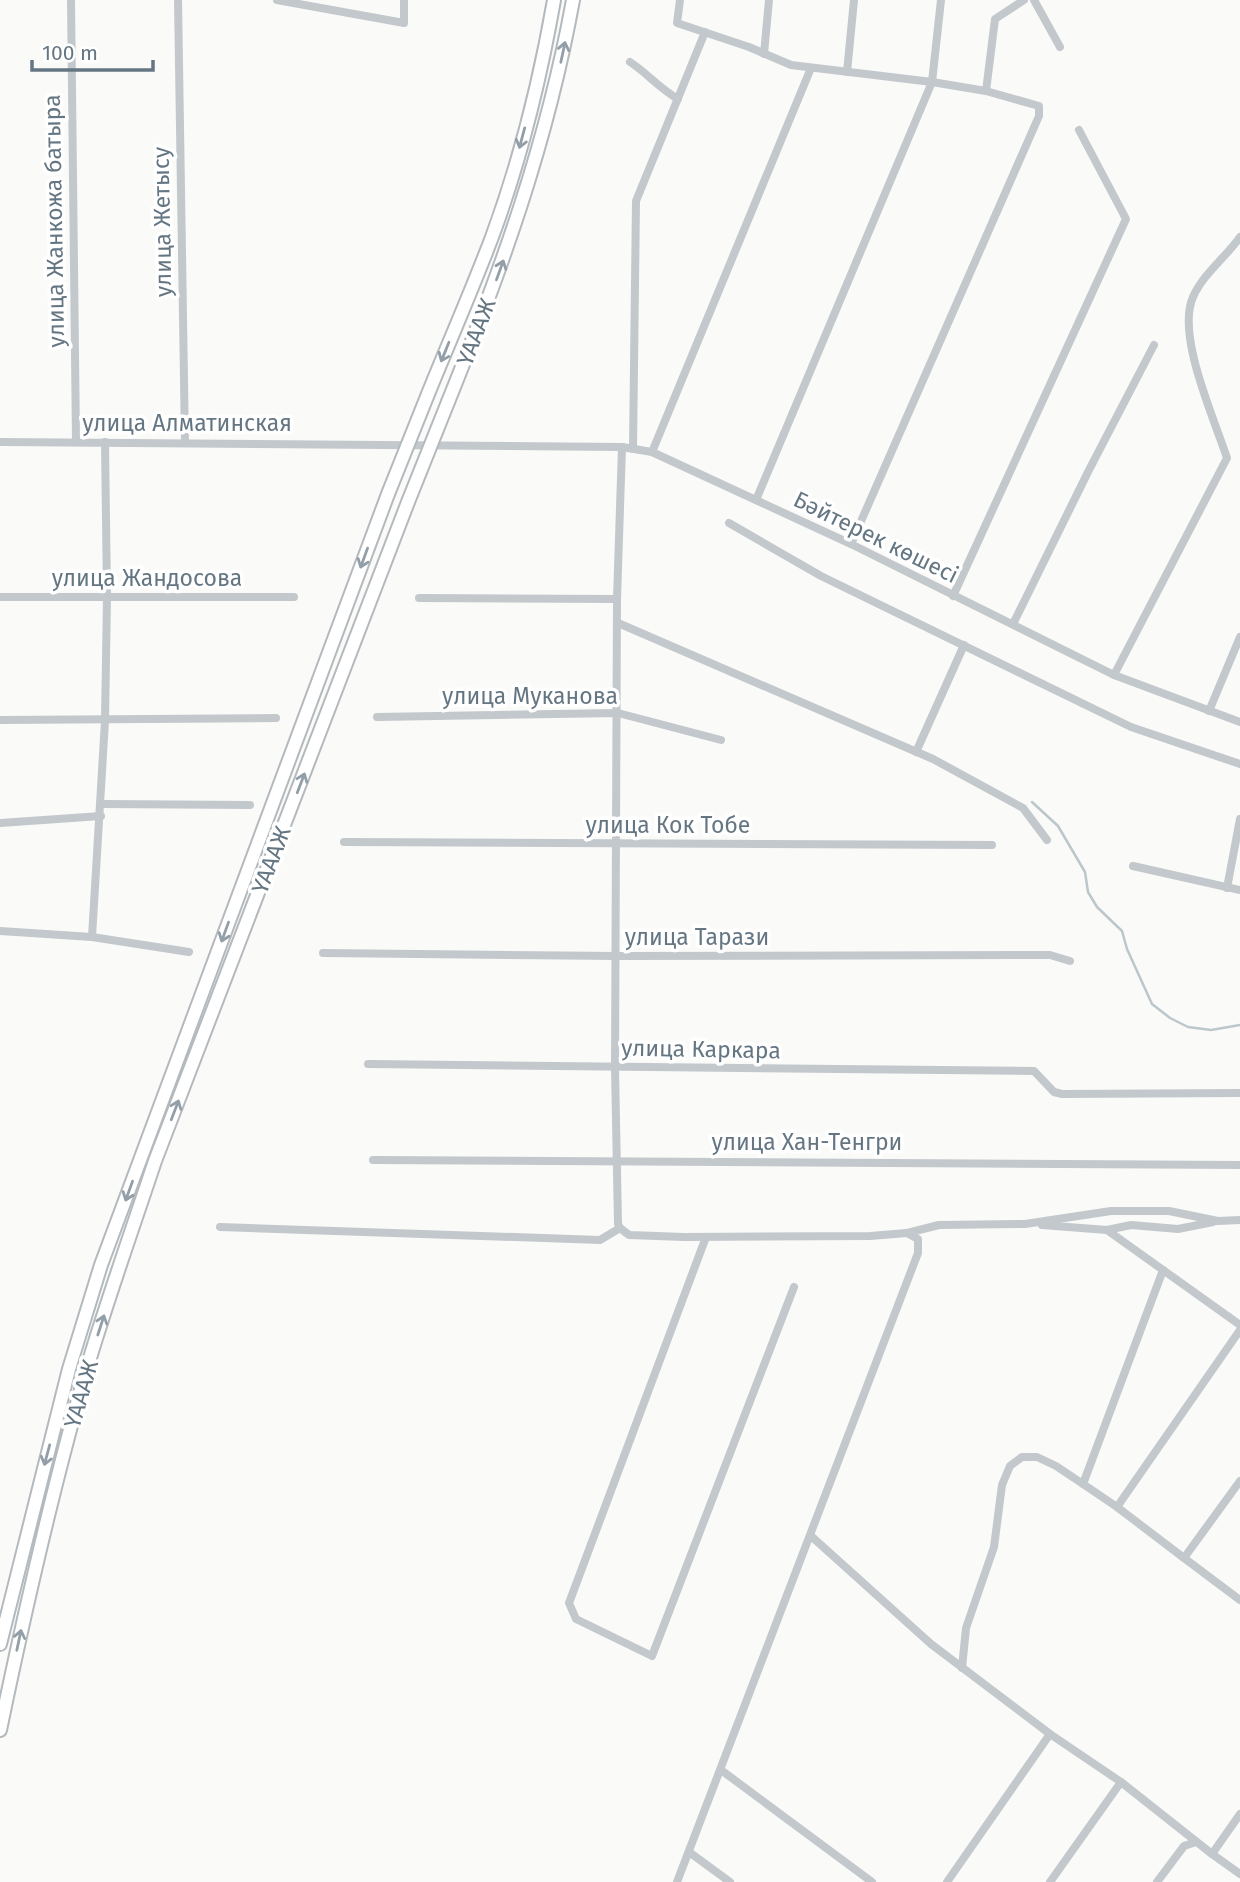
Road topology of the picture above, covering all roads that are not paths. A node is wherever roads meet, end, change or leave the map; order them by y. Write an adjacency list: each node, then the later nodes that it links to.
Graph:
1 (71, 0): 27 (street, улица Жанкожа батыра)
2 (177, 0): 29 (street, улица Жетысу)
3 (277, 0): 13 (street)
4 (404, 0): 13 (street)
5 (554, 0): 99 (highway, ҮАААЖ, one-way to 99, bridge)
6 (573, 0): 101 (highway, ҮАААЖ, one-way to 6, bridge)
7 (680, 0): 14 (street)
8 (769, 0): 16 (street)
9 (854, 0): 19 (street)
10 (941, 0): 20 (street)
11 (1024, 0): 21 (street)
12 (1034, 0): 15 (street)
13 (293, 2)
14 (705, 32): 16 (street); 22 (street)
15 (1060, 47)
16 (764, 54): 18 (street)
17 (629, 62): 22 (street)
18 (811, 68): 19 (street); 33 (street)
19 (847, 72): 20 (street)
20 (932, 82): 21 (street); 34 (street)
21 (986, 91): 36 (street)
22 (678, 99): 32 (street)
23 (1079, 130): 38 (street)
24 (1240, 237): 47 (street)
25 (1154, 345): 44 (street)
26 (0, 442): 27 (street, улица Алматинская)
27 (76, 442): 28 (street, улица Алматинская)
28 (105, 442): 29 (street, улица Алматинская); 37 (street)
29 (185, 443): 30 (street, улица Алматинская)
30 (482, 445): 31 (street, Бәйтерек көшесі)
31 (622, 447): 32 (street, Бәйтерек көшесі); 42 (street)
32 (633, 449): 33 (street, Бәйтерек көшесі)
33 (652, 452): 34 (street, Бәйтерек көшесі)
34 (756, 500): 36 (street, Бәйтерек көшесі)
35 (729, 523): 46 (street)
36 (850, 544): 38 (street, Бәйтерек көшесі)
37 (107, 596): 39 (street, улица Жандосова); 40 (street, улица Жандосова); 53 (street)
38 (953, 596): 44 (street, Бәйтерек көшесі)
39 (0, 597)
40 (294, 597)
41 (419, 598): 42 (street)
42 (617, 598): 43 (street)
43 (618, 623): 49 (street); 56 (street)
44 (1013, 624): 47 (street, Бәйтерек көшесі)
45 (1240, 637): 48 (street)
46 (964, 645): 56 (street); 57 (street)
47 (1114, 675): 48 (street, Бәйтерек көшесі)
48 (1209, 711): 54 (street, Бәйтерек көшесі)
49 (618, 713): 50 (street, улица Муканова); 55 (street, улица Муканова); 65 (street)
50 (377, 717)
51 (276, 718): 53 (street)
52 (0, 720): 53 (street)
53 (105, 721): 58 (street)
54 (1240, 722)
55 (721, 740)
56 (916, 752): 63 (street)
57 (1240, 764)
58 (102, 804): 59 (street); 60 (street)
59 (250, 805)
60 (101, 816): 62 (street); 71 (street)
61 (1240, 819): 68 (street)
62 (0, 822)
63 (1047, 840)
64 (344, 842): 65 (street, улица Кок Тобе)
65 (617, 845): 66 (street, улица Кок Тобе); 74 (street)
66 (992, 845)
67 (1133, 866): 68 (street)
68 (1227, 888): 69 (street)
69 (1240, 890)
70 (0, 931): 71 (street)
71 (92, 937): 72 (street)
72 (189, 952)
73 (323, 953): 74 (street, улица Тарази)
74 (617, 956): 75 (street, улица Тарази); 77 (street)
75 (1070, 961)
76 (368, 1064): 77 (street, улица Каркара)
77 (615, 1068): 78 (street, улица Каркара); 80 (street)
78 (1240, 1093)
79 (373, 1160): 80 (street, улица Хан-Тенгри)
80 (616, 1161): 81 (street, улица Хан-Тенгри); 86 (street)
81 (1240, 1165)
82 (1240, 1220): 83 (street)
83 (1218, 1221): 84 (street); 87 (street)
84 (1025, 1224): 87 (street); 88 (street)
85 (220, 1227): 86 (street)
86 (620, 1228): 89 (street)
87 (1107, 1230): 90 (street)
88 (907, 1233): 89 (street); 96 (street)
89 (706, 1237): 91 (street)
90 (1163, 1270): 92 (street); 94 (street)
91 (794, 1287)
92 (1240, 1327): 95 (street)
93 (1240, 1481): 97 (street)
94 (1083, 1483): 95 (street); 100 (street)
95 (1117, 1507): 97 (street)
96 (811, 1536): 100 (street); 103 (street)
97 (1184, 1558): 98 (street)
98 (1240, 1600)
99 (0, 1644)
100 (962, 1668): 102 (street)
101 (0, 1730)
102 (1050, 1734): 104 (street); 113 (street)
103 (721, 1770): 107 (street); 112 (street)
104 (1121, 1782): 106 (street); 114 (street)
105 (1240, 1814): 108 (street)
106 (1196, 1842): 108 (street); 115 (street)
107 (689, 1852): 110 (street); 111 (street)
108 (1212, 1854): 109 (street)
109 (1240, 1874)
110 (677, 1882)
111 (730, 1882)
112 (872, 1882)
113 (947, 1882)
114 (1050, 1882)
115 (1157, 1882)

